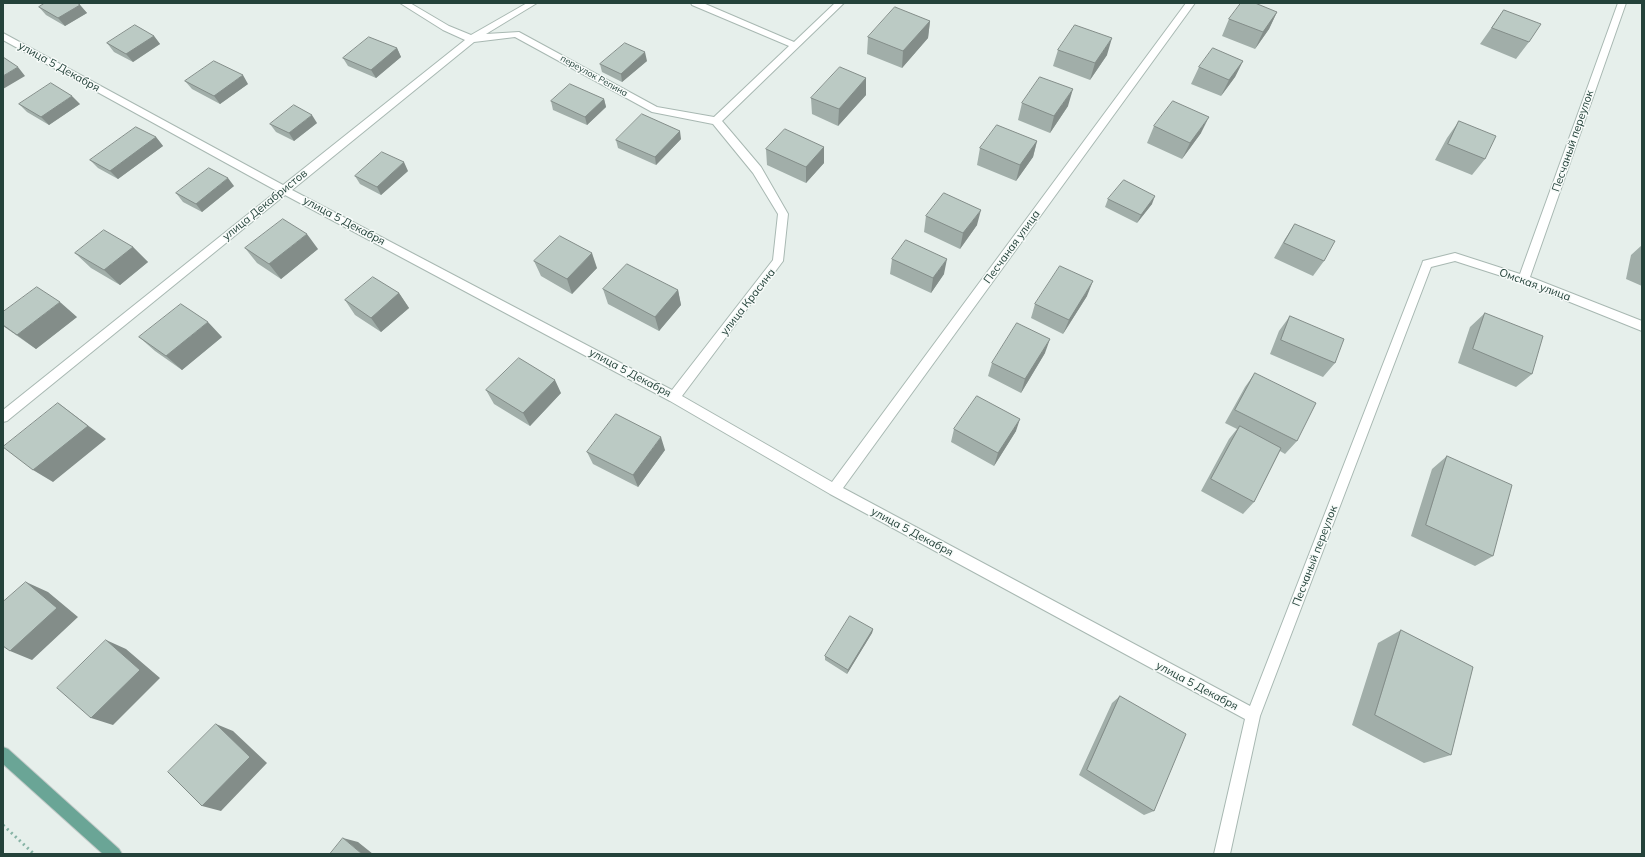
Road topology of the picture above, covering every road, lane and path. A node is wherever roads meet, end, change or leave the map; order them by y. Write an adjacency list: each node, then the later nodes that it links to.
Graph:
1 (404, 3): 8 (street)
2 (533, 3): 8 (street, улица Декабристов)
3 (696, 3): 9 (street)
4 (840, 3): 9 (street)
5 (1191, 3): 17 (street, Песчаная улица)
6 (1622, 3): 13 (street, Песчаный переулок)
7 (3, 36): 11 (street, улица 5 Декабря)
8 (472, 39): 10 (street, переулок Репина); 11 (street, улица Декабристов)
9 (796, 46): 10 (street)
10 (716, 121): 15 (street, улица Красина)
11 (284, 190): 15 (street, улица 5 Декабря); 16 (street, улица Декабристов)
12 (1427, 264): 13 (street, Омская улица); 18 (street, Песчаный переулок)
13 (1524, 280): 14 (street, Омская улица)
14 (1642, 326)
15 (674, 397): 17 (street, улица 5 Декабря)
16 (3, 417)
17 (834, 490): 18 (street, улица 5 Декабря)
18 (1253, 716): 23 (street, Песчаный переулок)
19 (3, 754): 22 (main road)
20 (3, 825): 21 (path)
21 (34, 854)
22 (114, 854)
23 (1222, 854)

